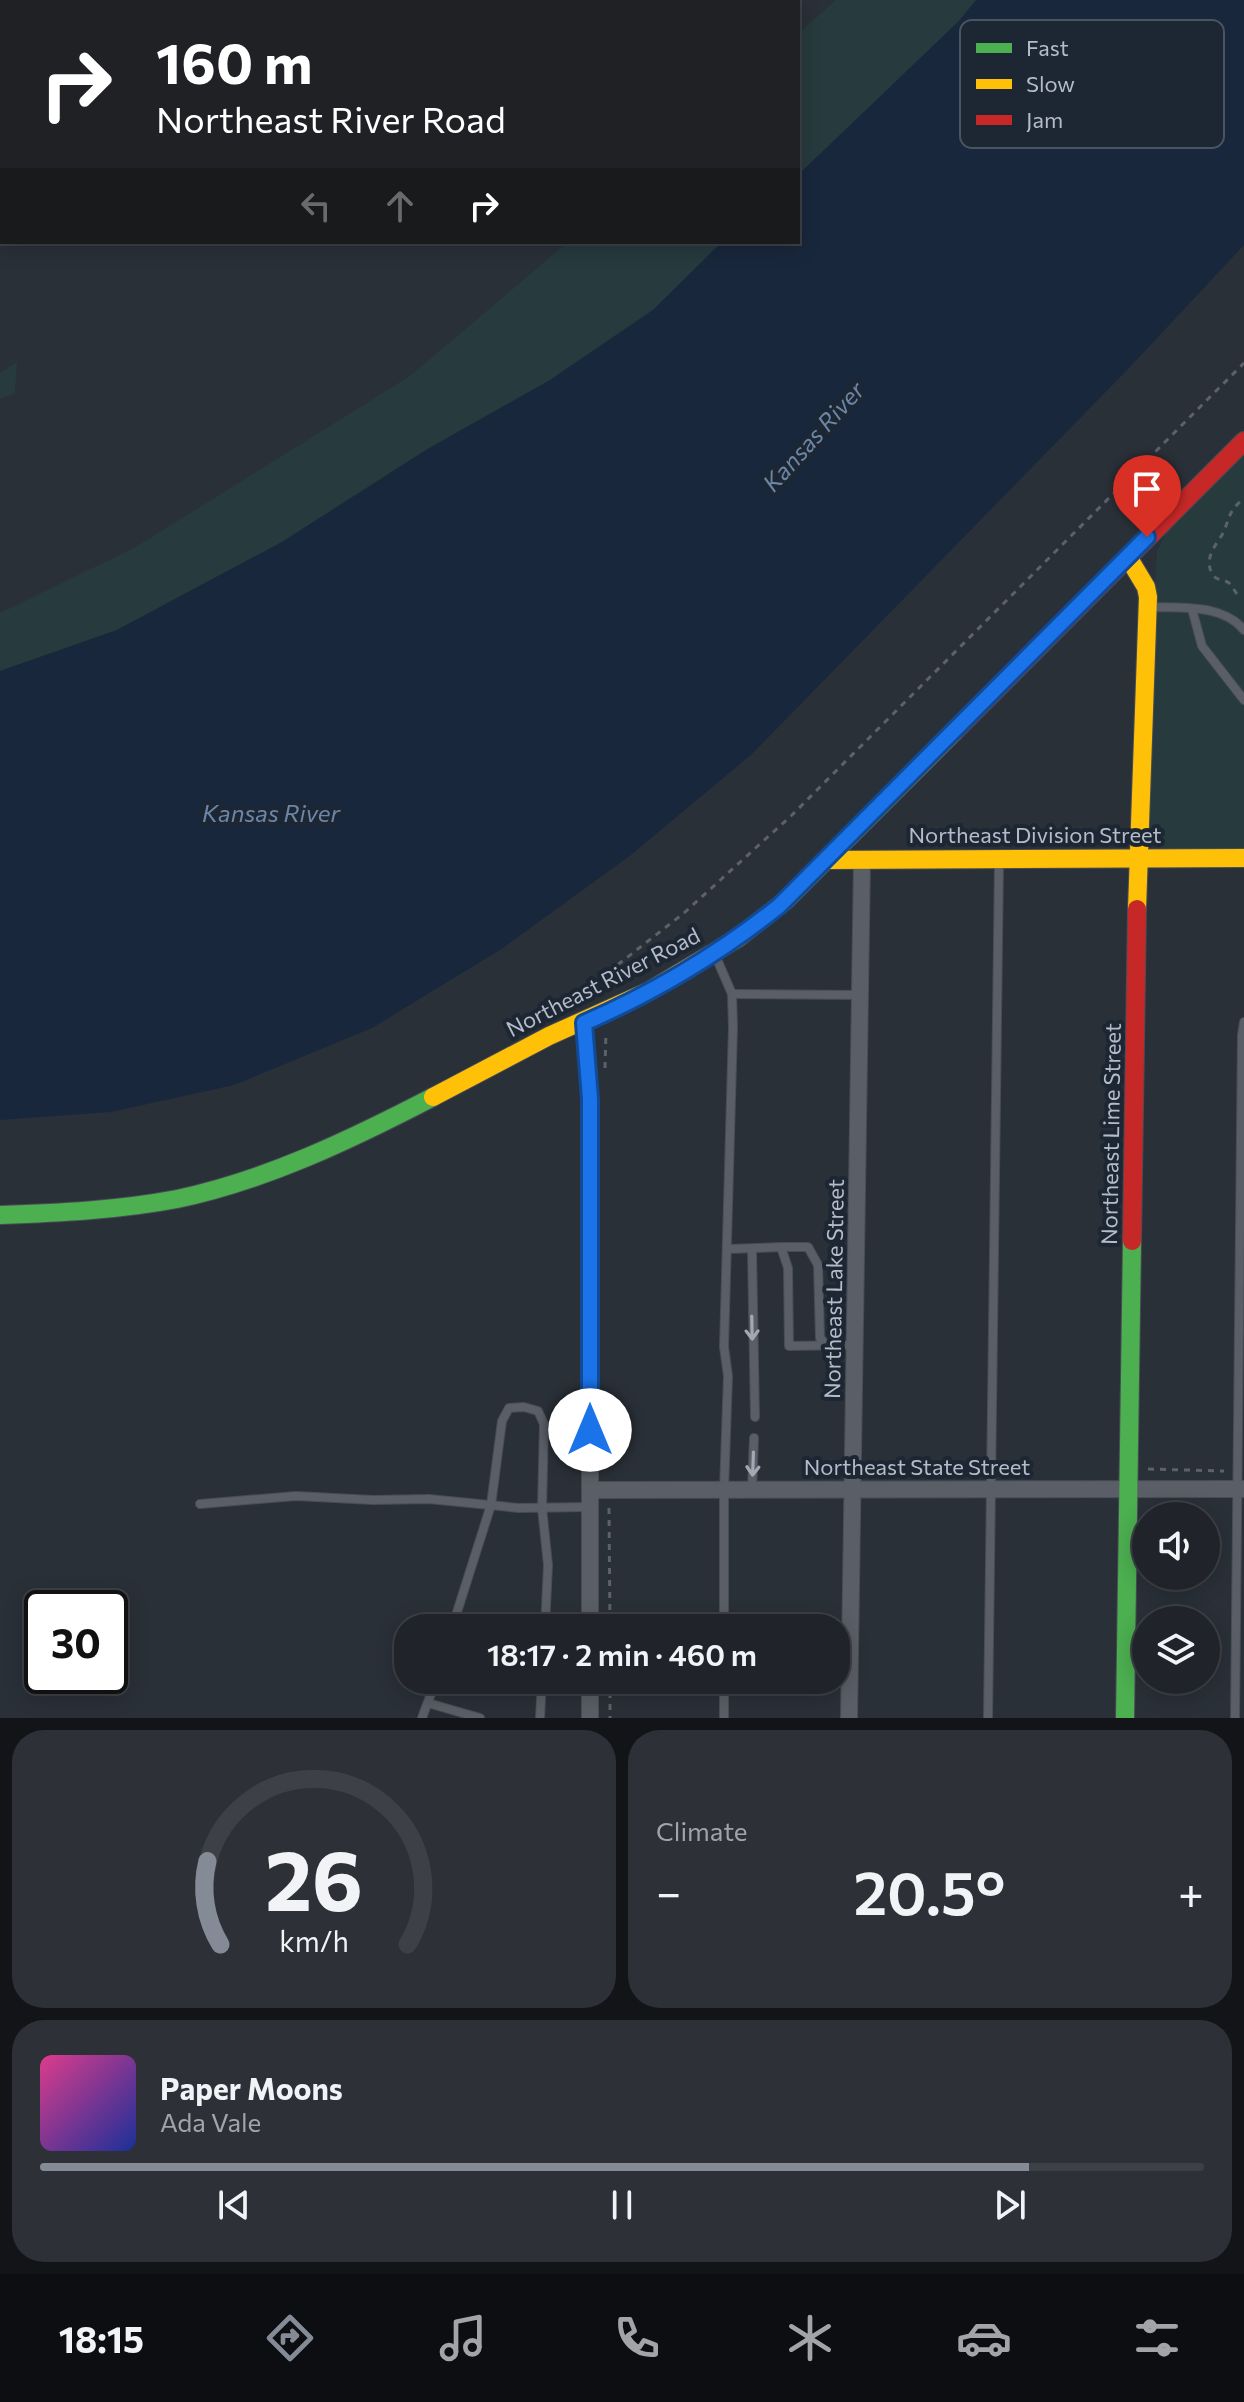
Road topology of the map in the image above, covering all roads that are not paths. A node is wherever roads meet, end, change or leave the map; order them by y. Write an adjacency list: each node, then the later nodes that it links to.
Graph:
1 (1244, 441): 2 (street, Northeast River Road)
2 (1128, 557): 3 (street, Northeast Lime Street); 9 (street, Northeast River Road)
3 (1148, 607): 4 (lane); 8 (street, Northeast Lime Street)
4 (1192, 609): 5 (lane); 6 (lane)
5 (1244, 630)
6 (1244, 700)
7 (1244, 858): 8 (street, Northeast Division Street)
8 (1139, 859): 11 (street, Northeast Division Street); 26 (street, Northeast Lime Street)
9 (827, 860): 10 (street, Northeast Division Street); 12 (street, Northeast River Road)
10 (862, 860): 11 (street, Northeast Division Street); 14 (street, Northeast Lake Street)
11 (999, 860): 25 (lane)
12 (714, 952): 13 (lane); 16 (street, Northeast River Road)
13 (732, 994): 14 (lane); 19 (lane)
14 (860, 995): 21 (street, Northeast Lake Street)
15 (1244, 1022): 27 (lane)
16 (584, 1023): 17 (street, Northeast River Road); 31 (street)
17 (0, 1215)
18 (781, 1247): 20 (lane); 22 (lane); 22 (lane)
19 (728, 1249): 20 (lane); 28 (lane)
20 (752, 1250): 23 (lane, one-way to 23)
21 (855, 1345): 22 (lane); 30 (street, Northeast Lake Street)
22 (827, 1346)
23 (755, 1417)
24 (754, 1438): 29 (lane, one-way to 29)
25 (991, 1489): 26 (street, Northeast State Street); 30 (street, Northeast State Street); 50 (lane)
26 (1129, 1489): 27 (street, Northeast State Street); 51 (street, Northeast Lime Street)
27 (1241, 1489): 52 (lane)
28 (724, 1490): 29 (street, Northeast State Street); 31 (street, Northeast State Street); 38 (lane)
29 (752, 1490): 30 (street, Northeast State Street)
30 (853, 1490): 49 (street, Northeast Lake Street)
31 (590, 1498): 34 (lane); 37 (street)
32 (200, 1504): 33 (lane)
33 (491, 1505): 34 (lane); 34 (lane); 35 (lane)
34 (542, 1508): 36 (lane)
35 (456, 1614)
36 (546, 1614)
37 (590, 1614)
38 (724, 1614)
39 (431, 1694): 43 (lane)
40 (541, 1694): 46 (lane)
41 (590, 1694): 47 (street)
42 (724, 1694): 48 (lane)
43 (428, 1703): 44 (lane); 45 (lane)
44 (422, 1718)
45 (480, 1718)
46 (540, 1718)
47 (590, 1718)
48 (724, 1718)
49 (849, 1718)
50 (988, 1718)
51 (1125, 1718)
52 (1235, 1718)

